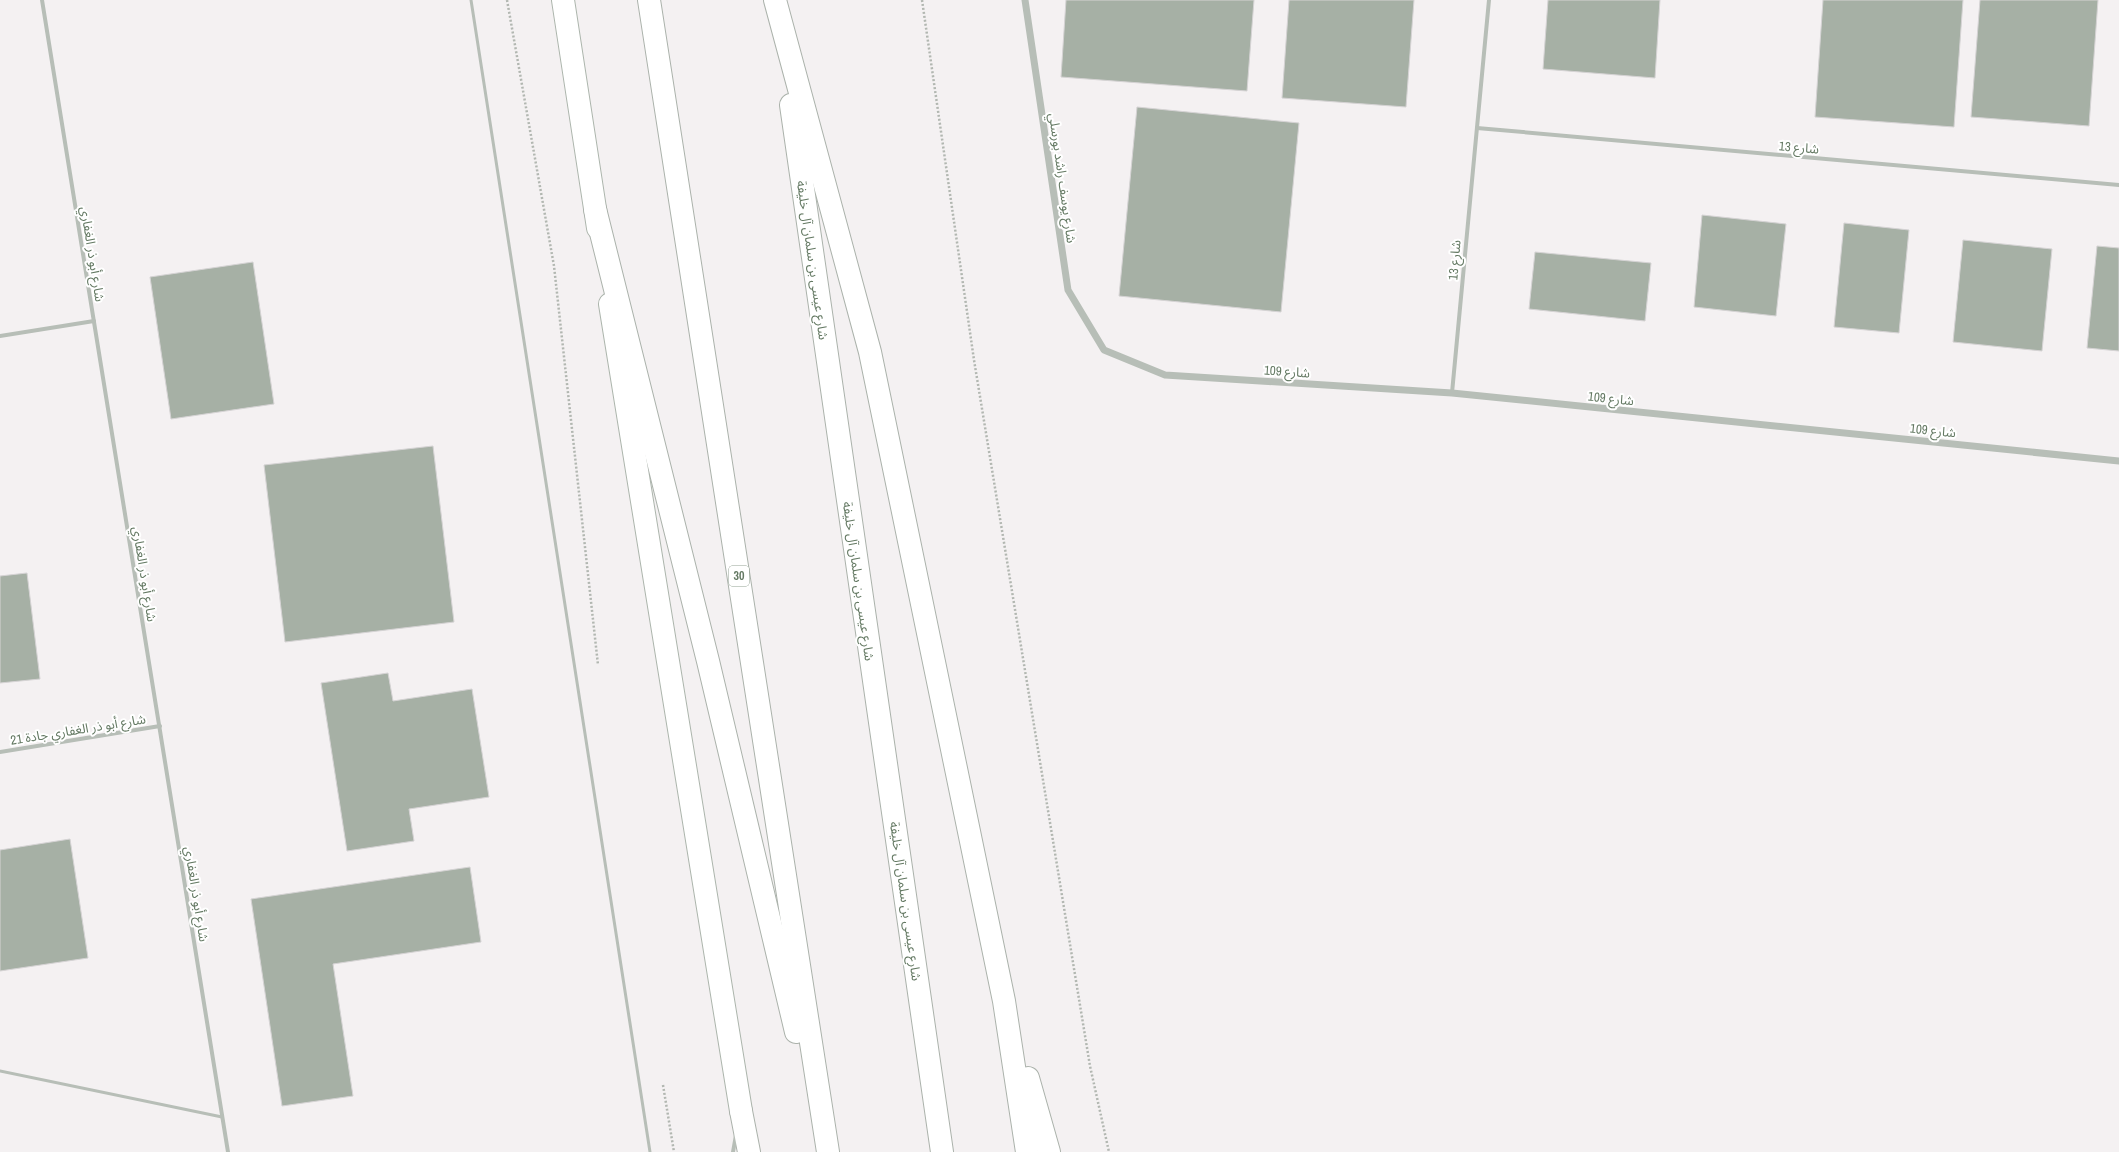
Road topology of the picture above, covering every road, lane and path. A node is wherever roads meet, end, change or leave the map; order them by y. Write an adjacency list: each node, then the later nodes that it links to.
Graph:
1 (42, 0): 13 (street, شارع أبو ذر الغفاري)
2 (471, 0): 27 (lane)
3 (507, 0): 18 (path)
4 (563, 0): 12 (main road)
5 (649, 0): 32 (main road, 30)
6 (922, 0): 36 (path)
7 (1025, 0): 15 (street, شارع يوسف راشد بورسلي)
8 (1489, 0): 10 (street, شارع 13)
9 (776, 5): 21 (main road); 33 (main road, شارع عيسى بن سلمان آل خليفة)
10 (1477, 128): 11 (street, شارع 13); 16 (street, شارع 13)
11 (2119, 185)
12 (594, 209): 25 (main road); 31 (main road)
13 (94, 321): 14 (street); 19 (street, شارع أبو ذر الغفاري)
14 (0, 336)
15 (1104, 350): 16 (street, شارع 109)
16 (1452, 394): 17 (street, شارع 109)
17 (2119, 461)
18 (599, 672)
19 (160, 726): 20 (street, شارع أبو ذر الغفاري جادة 21); 24 (street, شارع أبو ذر الغفاري)
20 (0, 752)
21 (1004, 1001): 34 (main road); 35 (main road)
22 (0, 1071): 24 (lane)
23 (663, 1081): 28 (path)
24 (222, 1118): 26 (street, شارع أبو ذر الغفاري)
25 (739, 1122): 29 (street); 30 (main road)
26 (228, 1152)
27 (650, 1152)
28 (674, 1152)
29 (733, 1152)
30 (749, 1152)
31 (825, 1152)
32 (828, 1152)
33 (942, 1152)
34 (1027, 1152)
35 (1049, 1152)
36 (1109, 1152)

